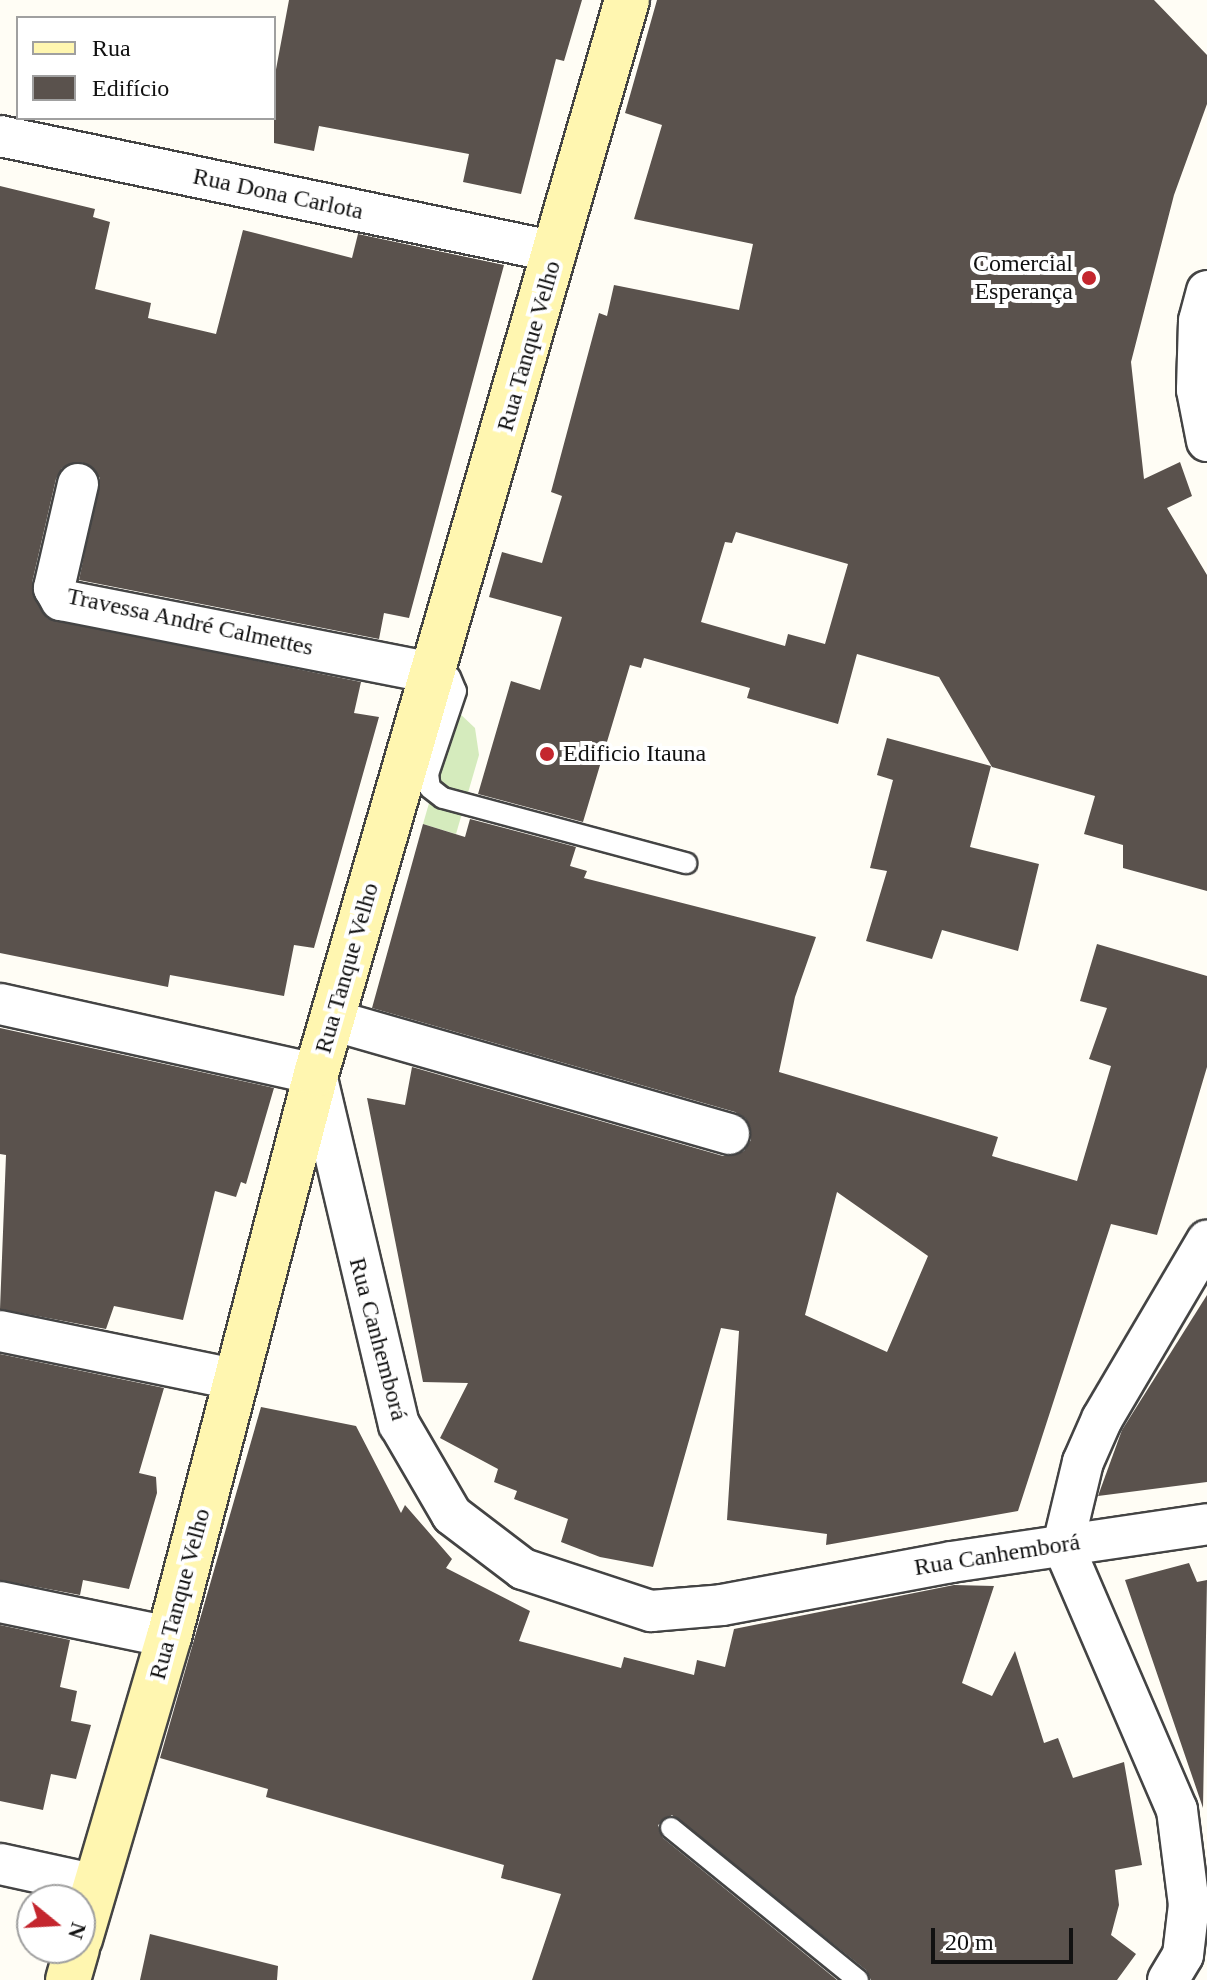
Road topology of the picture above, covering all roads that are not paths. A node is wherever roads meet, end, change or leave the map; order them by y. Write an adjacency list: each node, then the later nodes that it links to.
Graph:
1 (627, 0): 3 (street, Rua Tanque Velho)
2 (0, 136): 3 (street, Rua Dona Carlota)
3 (556, 252): 7 (street, Rua Tanque Velho)
4 (1207, 291): 5 (street)
5 (1207, 441)
6 (78, 484): 7 (street, Travessa André Calmettes)
7 (434, 673): 8 (lane); 10 (street, Rua Tanque Velho)
8 (686, 863)
9 (0, 1004): 11 (street)
10 (332, 1020): 11 (street, Rua Tanque Velho); 12 (street)
11 (316, 1074): 15 (street, Rua Tanque Velho); 17 (street, Rua Canhemborá)
12 (729, 1134)
13 (1207, 1241): 17 (street)
14 (0, 1331): 15 (street)
15 (238, 1380): 19 (street, Rua Tanque Velho)
16 (1207, 1524): 17 (street, Rua Canhemborá)
17 (1063, 1545): 24 (street)
18 (0, 1602): 19 (street)
19 (169, 1637): 23 (street, Rua Tanque Velho)
20 (671, 1828): 25 (lane)
21 (0, 1864): 22 (street)
22 (91, 1884)
23 (96, 1885)
24 (1186, 1964)
25 (858, 1980)

